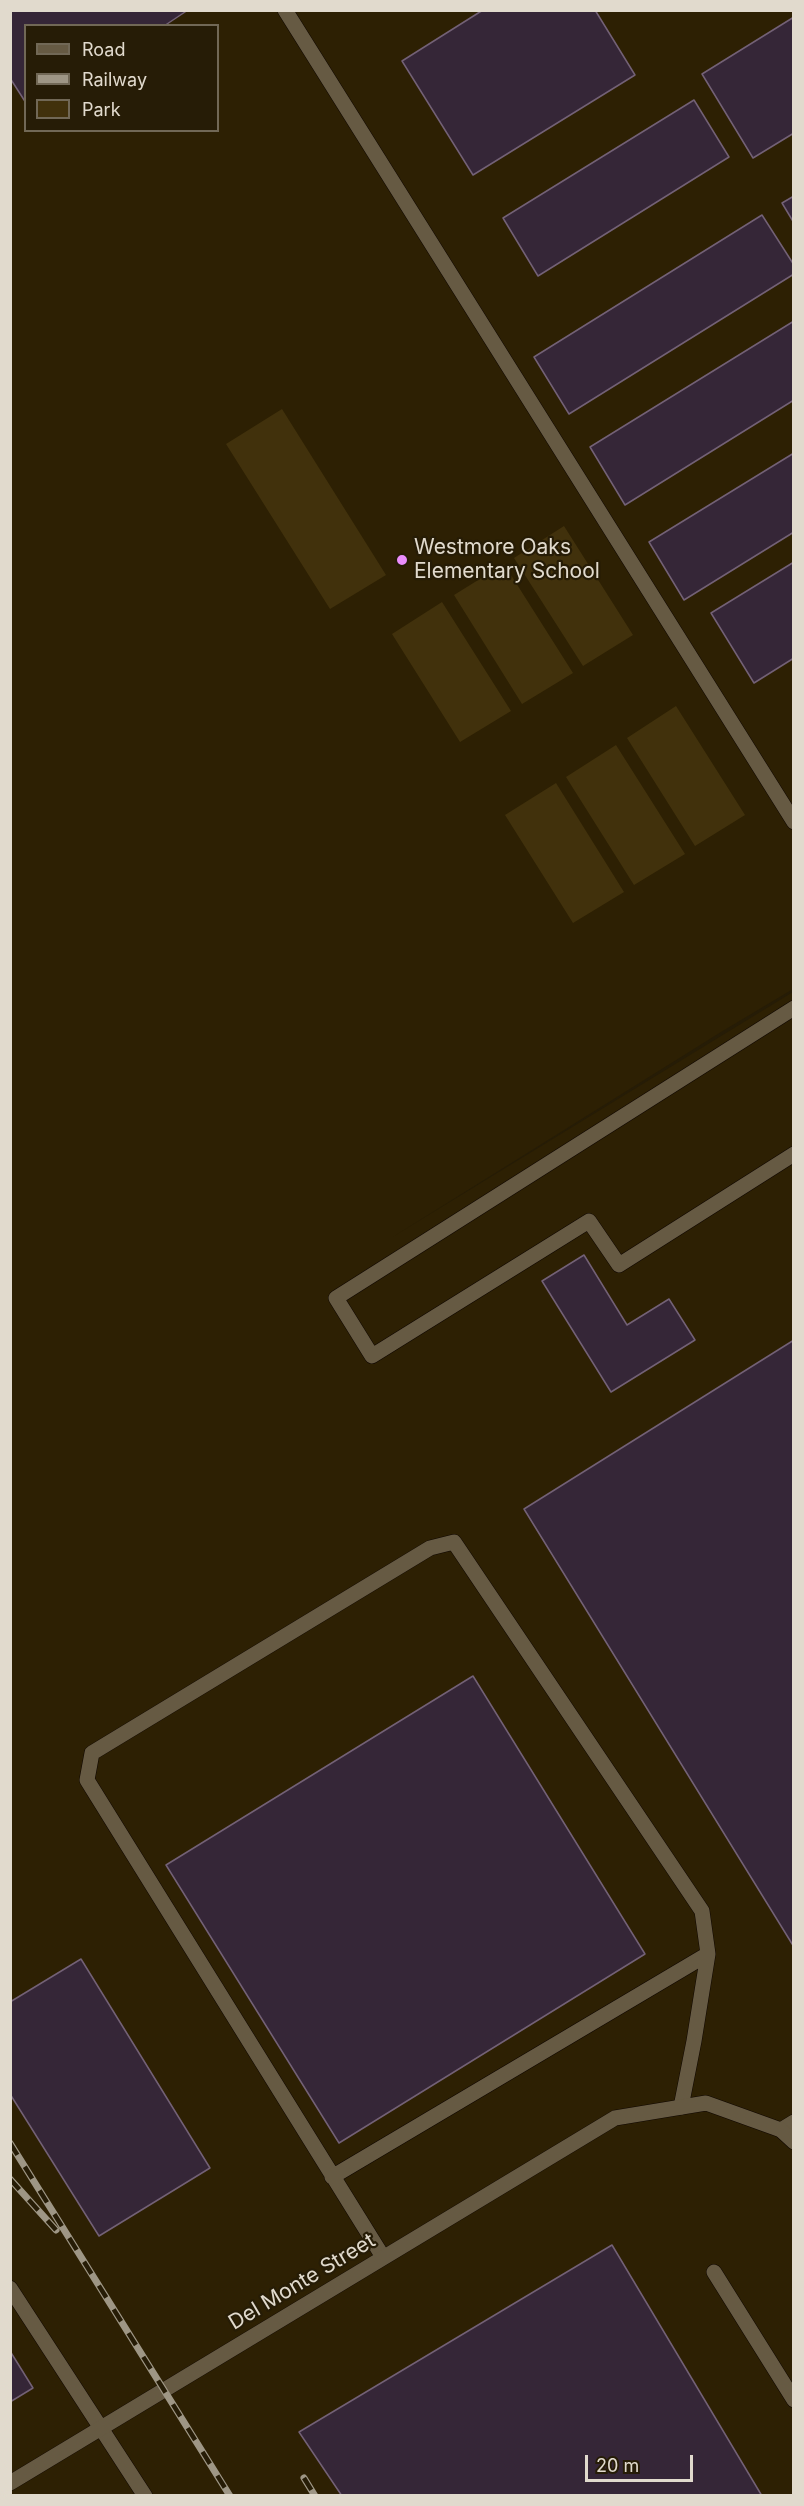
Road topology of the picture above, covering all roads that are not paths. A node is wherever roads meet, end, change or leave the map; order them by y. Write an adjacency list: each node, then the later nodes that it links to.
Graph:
1 (285, 10): 2 (street)
2 (794, 822)
3 (794, 1008): 4 (street)
4 (794, 1154)
5 (708, 1954): 6 (street); 9 (street); 9 (street)
6 (681, 2107): 7 (street); 10 (street, Del Monte Street)
7 (788, 2126): 8 (street)
8 (794, 2142)
9 (332, 2177): 10 (street)
10 (383, 2257): 14 (street, Del Monte Street)
11 (714, 2272): 13 (street)
12 (10, 2288): 14 (street)
13 (794, 2400)
14 (103, 2427): 15 (street, Del Monte Street); 16 (street)
15 (10, 2482)
16 (145, 2496)

